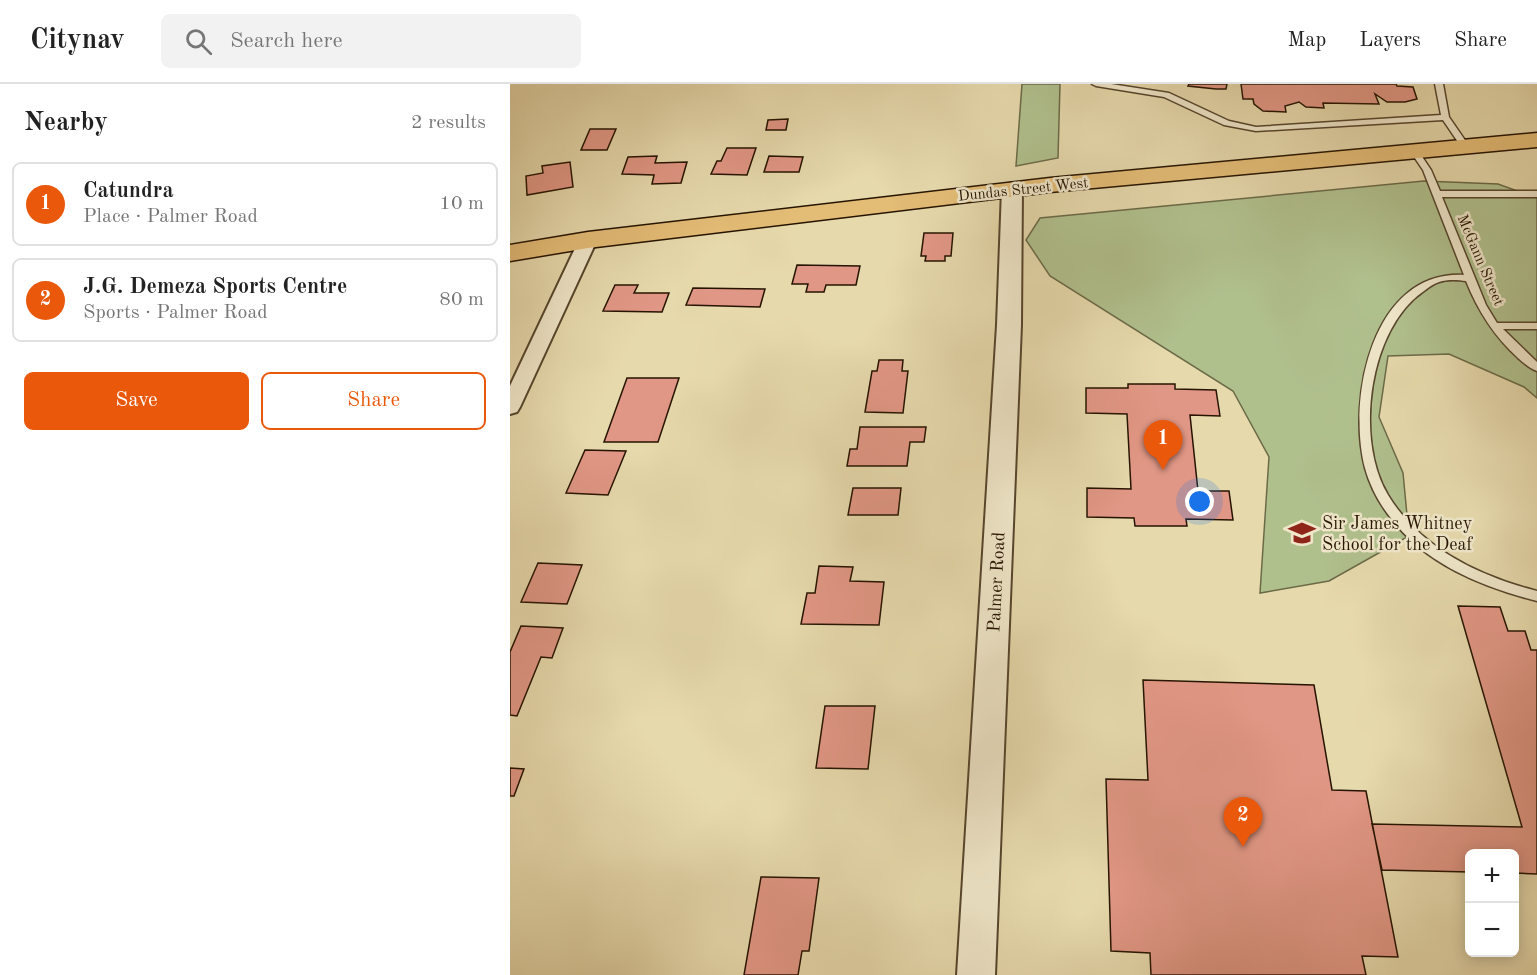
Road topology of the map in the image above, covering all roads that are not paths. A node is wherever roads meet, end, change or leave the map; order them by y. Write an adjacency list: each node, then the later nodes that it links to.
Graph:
1 (1096, 84): 3 (lane)
2 (1439, 84): 3 (lane)
3 (1445, 117): 5 (lane)
4 (1537, 140): 5 (main road, Dundas Street West)
5 (1465, 146): 6 (main road, Dundas Street West)
6 (1414, 151): 7 (main road, Dundas Street West); 8 (lane, McGann Street)
7 (1012, 189): 10 (main road, Dundas Street West); 18 (street, Palmer Road)
8 (1437, 194): 9 (lane); 12 (lane, McGann Street)
9 (1537, 194)
10 (588, 240): 11 (main road, Dundas Street West); 16 (street)
11 (510, 253)
12 (1470, 278): 13 (lane, McGann Street); 17 (lane)
13 (1494, 326): 14 (lane); 15 (lane, McGann Street)
14 (1537, 326)
15 (1537, 368)
16 (510, 407)
17 (1537, 596)
18 (976, 975)

